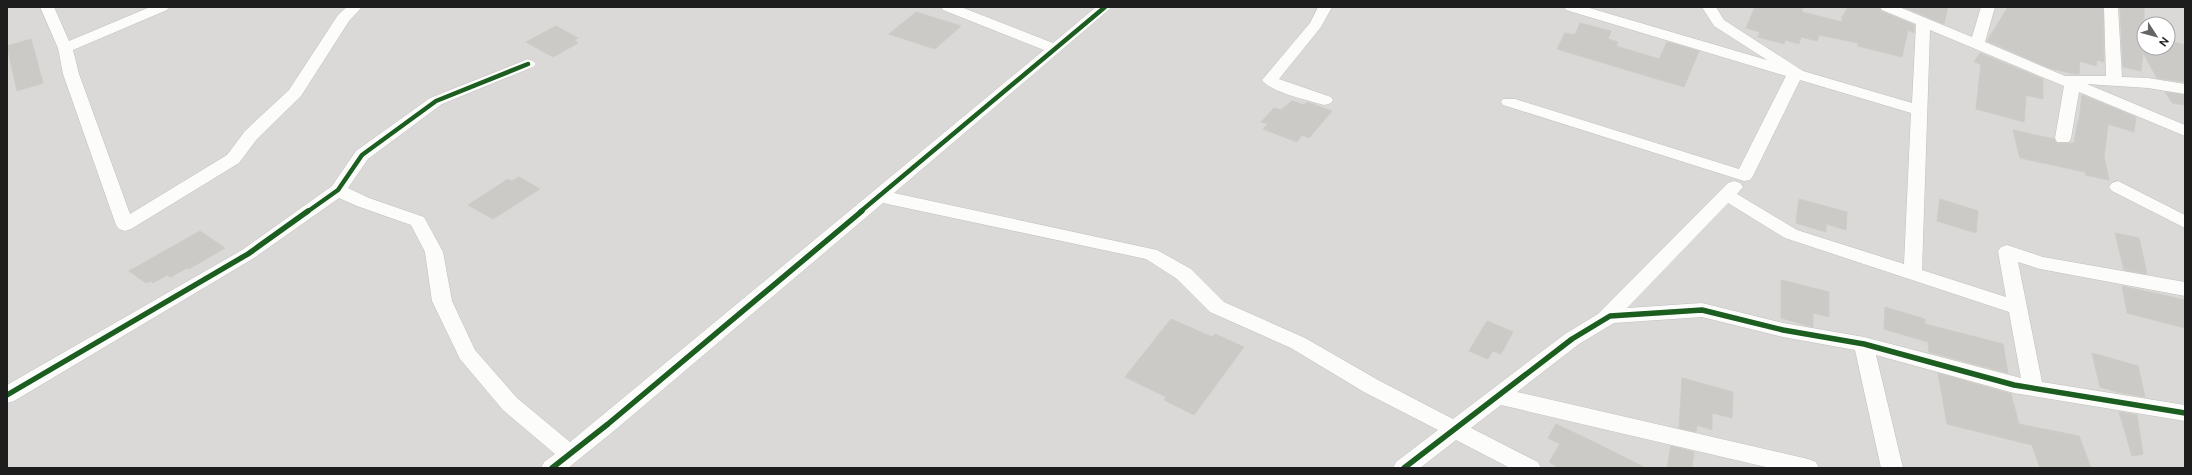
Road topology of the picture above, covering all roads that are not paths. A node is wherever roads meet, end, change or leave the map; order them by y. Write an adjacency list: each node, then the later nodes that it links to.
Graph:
1 (47, 7): 14 (street)
2 (162, 7): 14 (street)
3 (355, 7): 14 (street)
4 (948, 7): 15 (street)
5 (1105, 7): 15 (street)
6 (1326, 7): 22 (street)
7 (1571, 7): 17 (street)
8 (1709, 7): 17 (street)
9 (1887, 7): 12 (street)
10 (1988, 7): 13 (street)
11 (2111, 7): 19 (street)
12 (1923, 22): 13 (street); 24 (street)
13 (1977, 45): 18 (street)
14 (65, 48)
15 (1055, 49): 31 (street)
16 (528, 64): 29 (street)
17 (1796, 72): 24 (street); 27 (street)
18 (2055, 78): 19 (street); 20 (street)
19 (2114, 81): 21 (street)
20 (2072, 85): 25 (street); 26 (street)
21 (2185, 89)
22 (1325, 100)
23 (1509, 102): 27 (street)
24 (1919, 110): 33 (street)
25 (2185, 131)
26 (2063, 138)
27 (1744, 176): 30 (street)
28 (2118, 187): 32 (street)
29 (338, 190): 39 (street); 43 (street)
30 (1727, 195): 33 (street); 36 (street)
31 (879, 196): 42 (street); 43 (street)
32 (2185, 222)
33 (1913, 274): 35 (street)
34 (2185, 289): 35 (street)
35 (2018, 308): 38 (street)
36 (1605, 319): 37 (street); 40 (street)
37 (1864, 344): 38 (street); 48 (street)
38 (2033, 388): 41 (street)
39 (7, 395)
40 (1499, 396): 42 (street); 47 (street)
41 (2185, 413)
42 (1456, 429): 45 (street); 46 (street)
43 (570, 454): 44 (street)
44 (552, 468)
45 (1404, 468)
46 (1529, 468)
47 (1808, 468)
48 (1892, 468)

